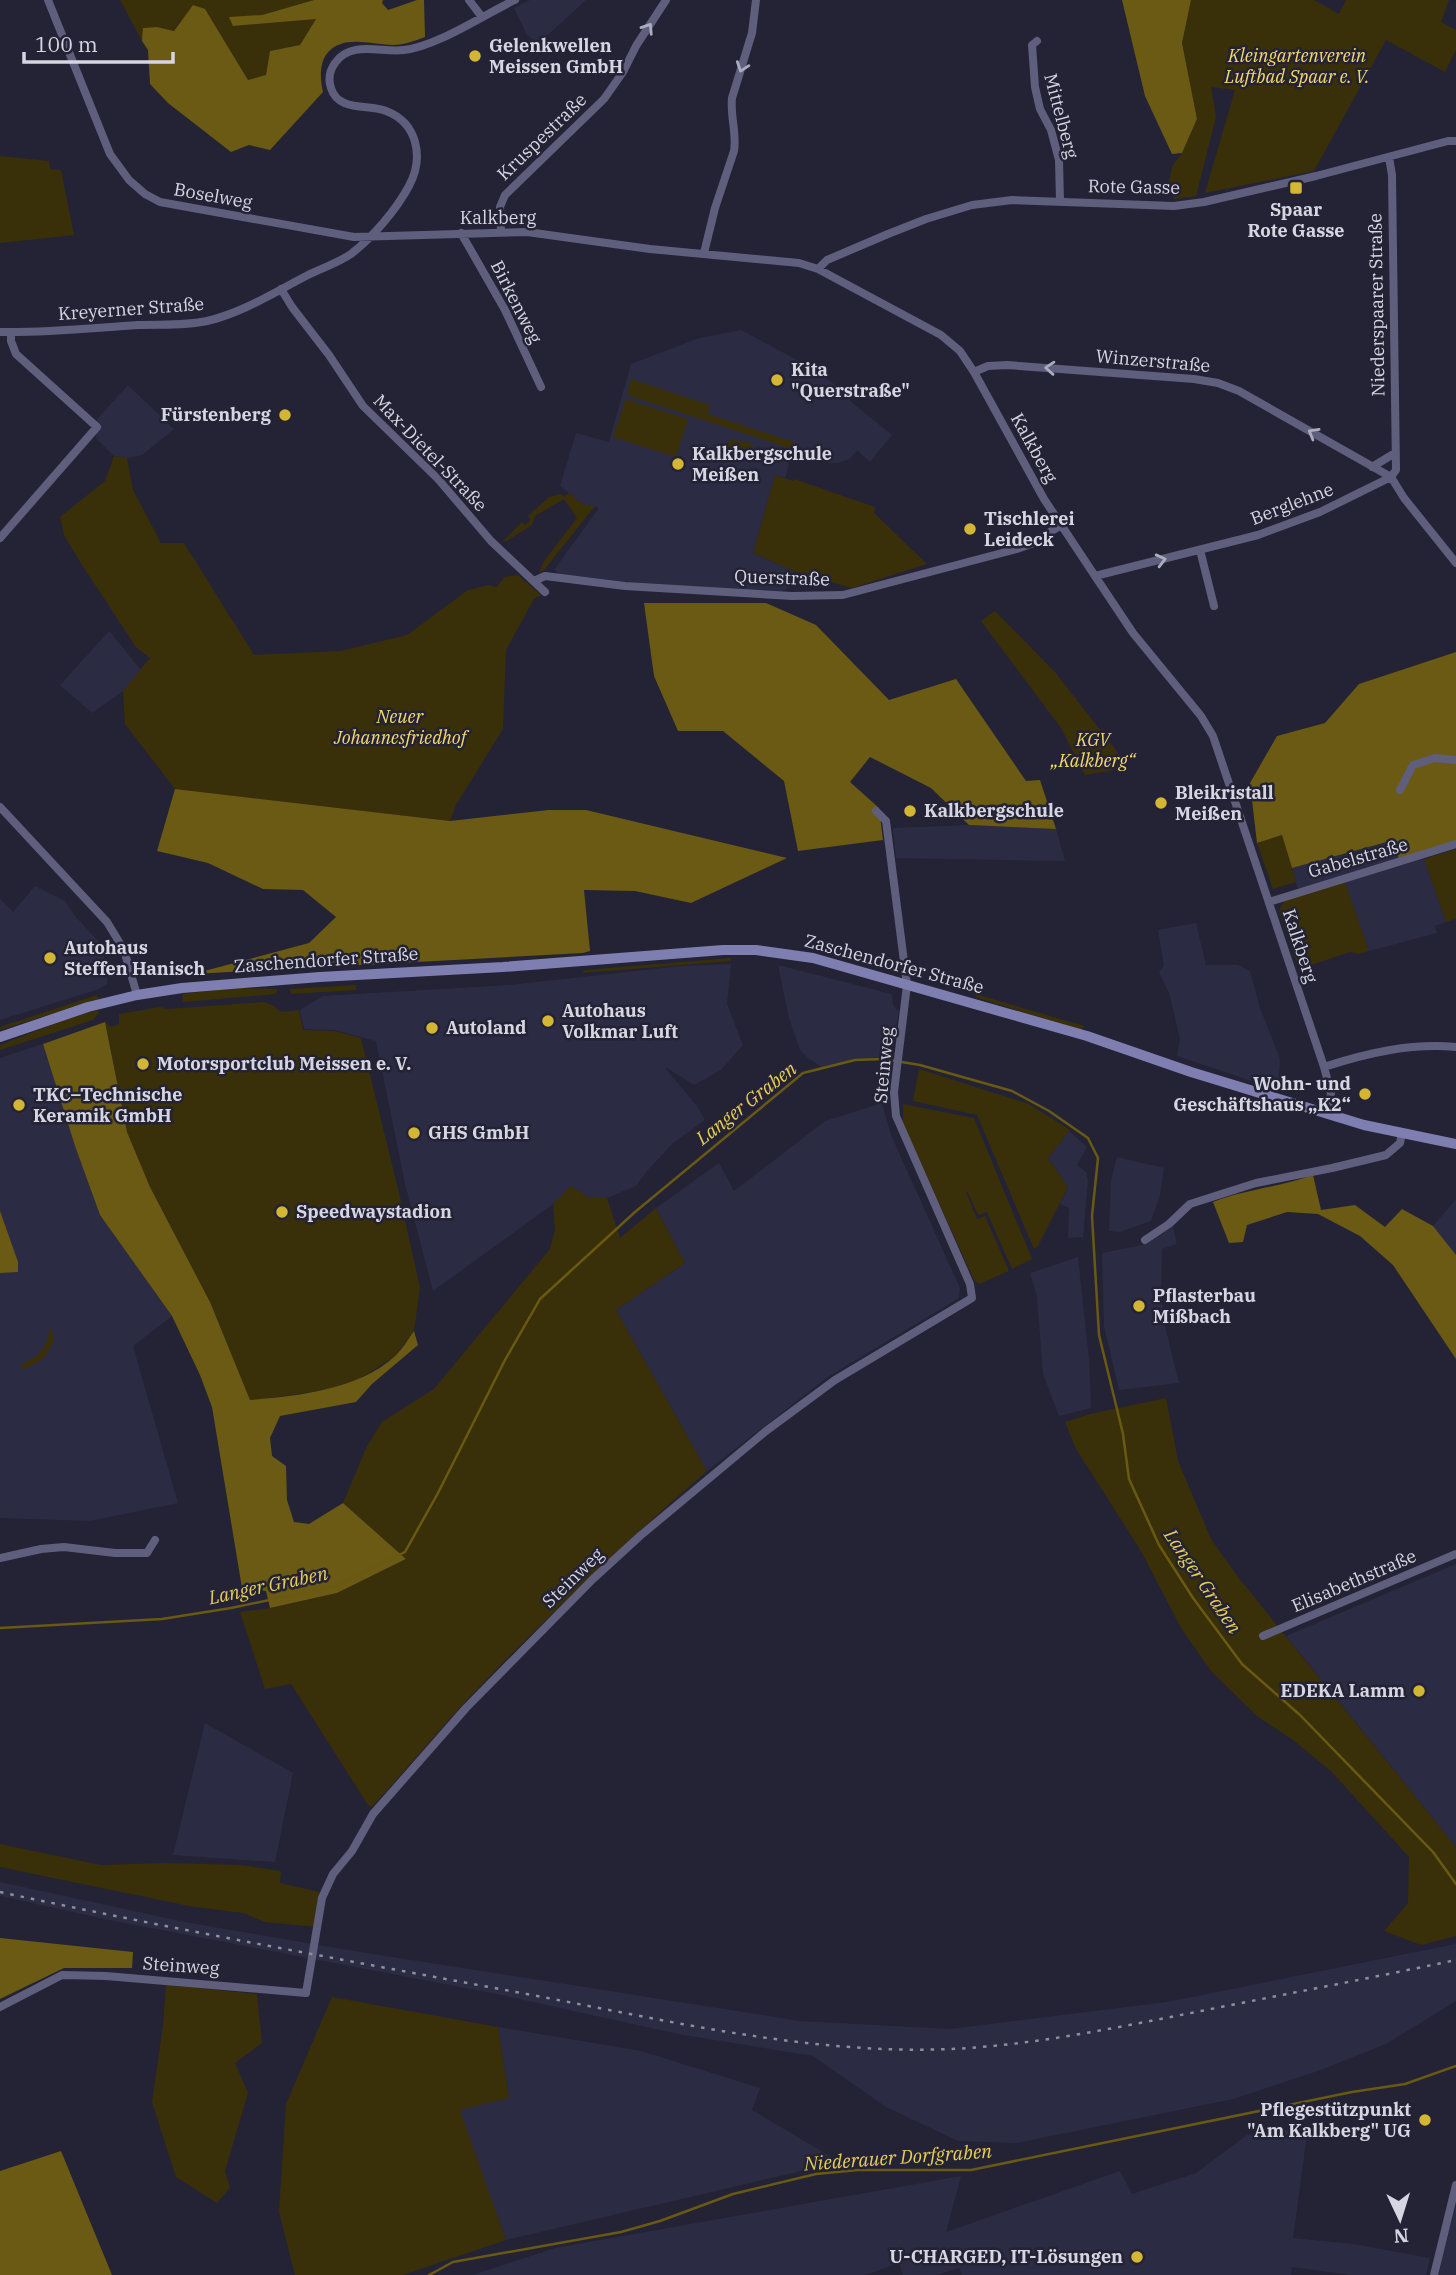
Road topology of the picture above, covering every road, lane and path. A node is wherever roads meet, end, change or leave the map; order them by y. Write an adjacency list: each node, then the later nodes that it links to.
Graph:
1 (48, 0): 13 (street, Boselweg)
2 (469, 0): 6 (street)
3 (515, 0): 6 (street, Kreyerner Straße)
4 (666, 0): 11 (street, Kruspestraße, one-way to 4)
5 (756, 0): 14 (street, one-way to 14)
6 (482, 17): 13 (street, Kreyerner Straße)
7 (1037, 41): 10 (street, Mittelberg)
8 (1456, 141): 9 (street, Rote Gasse)
9 (1388, 158): 10 (street, Rote Gasse); 21 (street, Niederspaarer Straße)
10 (1059, 201): 15 (street, Rote Gasse)
11 (501, 232): 12 (street, Kalkberg); 14 (street, Kalkberg)
12 (461, 233): 13 (street, Kalkberg); 20 (street, Birkenweg)
13 (369, 236): 16 (street, Kreyerner Straße)
14 (704, 253): 15 (street, Kalkberg)
15 (818, 269): 19 (street, Kalkberg)
16 (281, 289): 18 (street, Kreyerner Straße); 29 (street, Max-Dietel-Straße)
17 (0, 332): 18 (street, Kreyerner Straße)
18 (11, 332): 25 (street)
19 (974, 372): 22 (street, Winzerstraße, one-way to 19); 24 (street, Kalkberg)
20 (541, 387)
21 (1395, 453): 22 (street); 23 (street, Niederspaarer Straße)
22 (1372, 467): 23 (street, Winzerstraße)
23 (1391, 477): 26 (street, Berglehne); 27 (street)
24 (1061, 524): 28 (street, Kalkberg); 29 (street, Querstraße)
25 (0, 538)
26 (1200, 550): 28 (street, Berglehne, one-way to 26); 31 (street)
27 (1456, 563)
28 (1094, 576): 37 (street, Kalkberg)
29 (534, 581): 30 (street, Max-Dietel-Straße)
30 (545, 593)
31 (1214, 606)
32 (1456, 760): 33 (street)
33 (1400, 790)
34 (0, 807): 39 (street)
35 (876, 811): 38 (street)
36 (1456, 844): 37 (street, Gabelstraße)
37 (1269, 902): 42 (street, Kalkberg)
38 (907, 985): 39 (street, Zaschendorfer Straße); 43 (street, Zaschendorfer Straße); 51 (street, Steinweg)
39 (137, 995): 40 (street, Zaschendorfer Straße)
40 (0, 1037)
41 (1456, 1047): 42 (street)
42 (1324, 1067): 43 (street, Kalkberg)
43 (1328, 1113): 44 (street, Zaschendorfer Straße)
44 (1402, 1133): 45 (street, Zaschendorfer Straße); 46 (street)
45 (1456, 1144)
46 (1145, 1240)
47 (155, 1540): 49 (street)
48 (1456, 1553): 50 (street, Elisabethstraße)
49 (0, 1558)
50 (1263, 1636)
51 (0, 2007)
52 (1456, 2185): 53 (street)
53 (1434, 2275)

